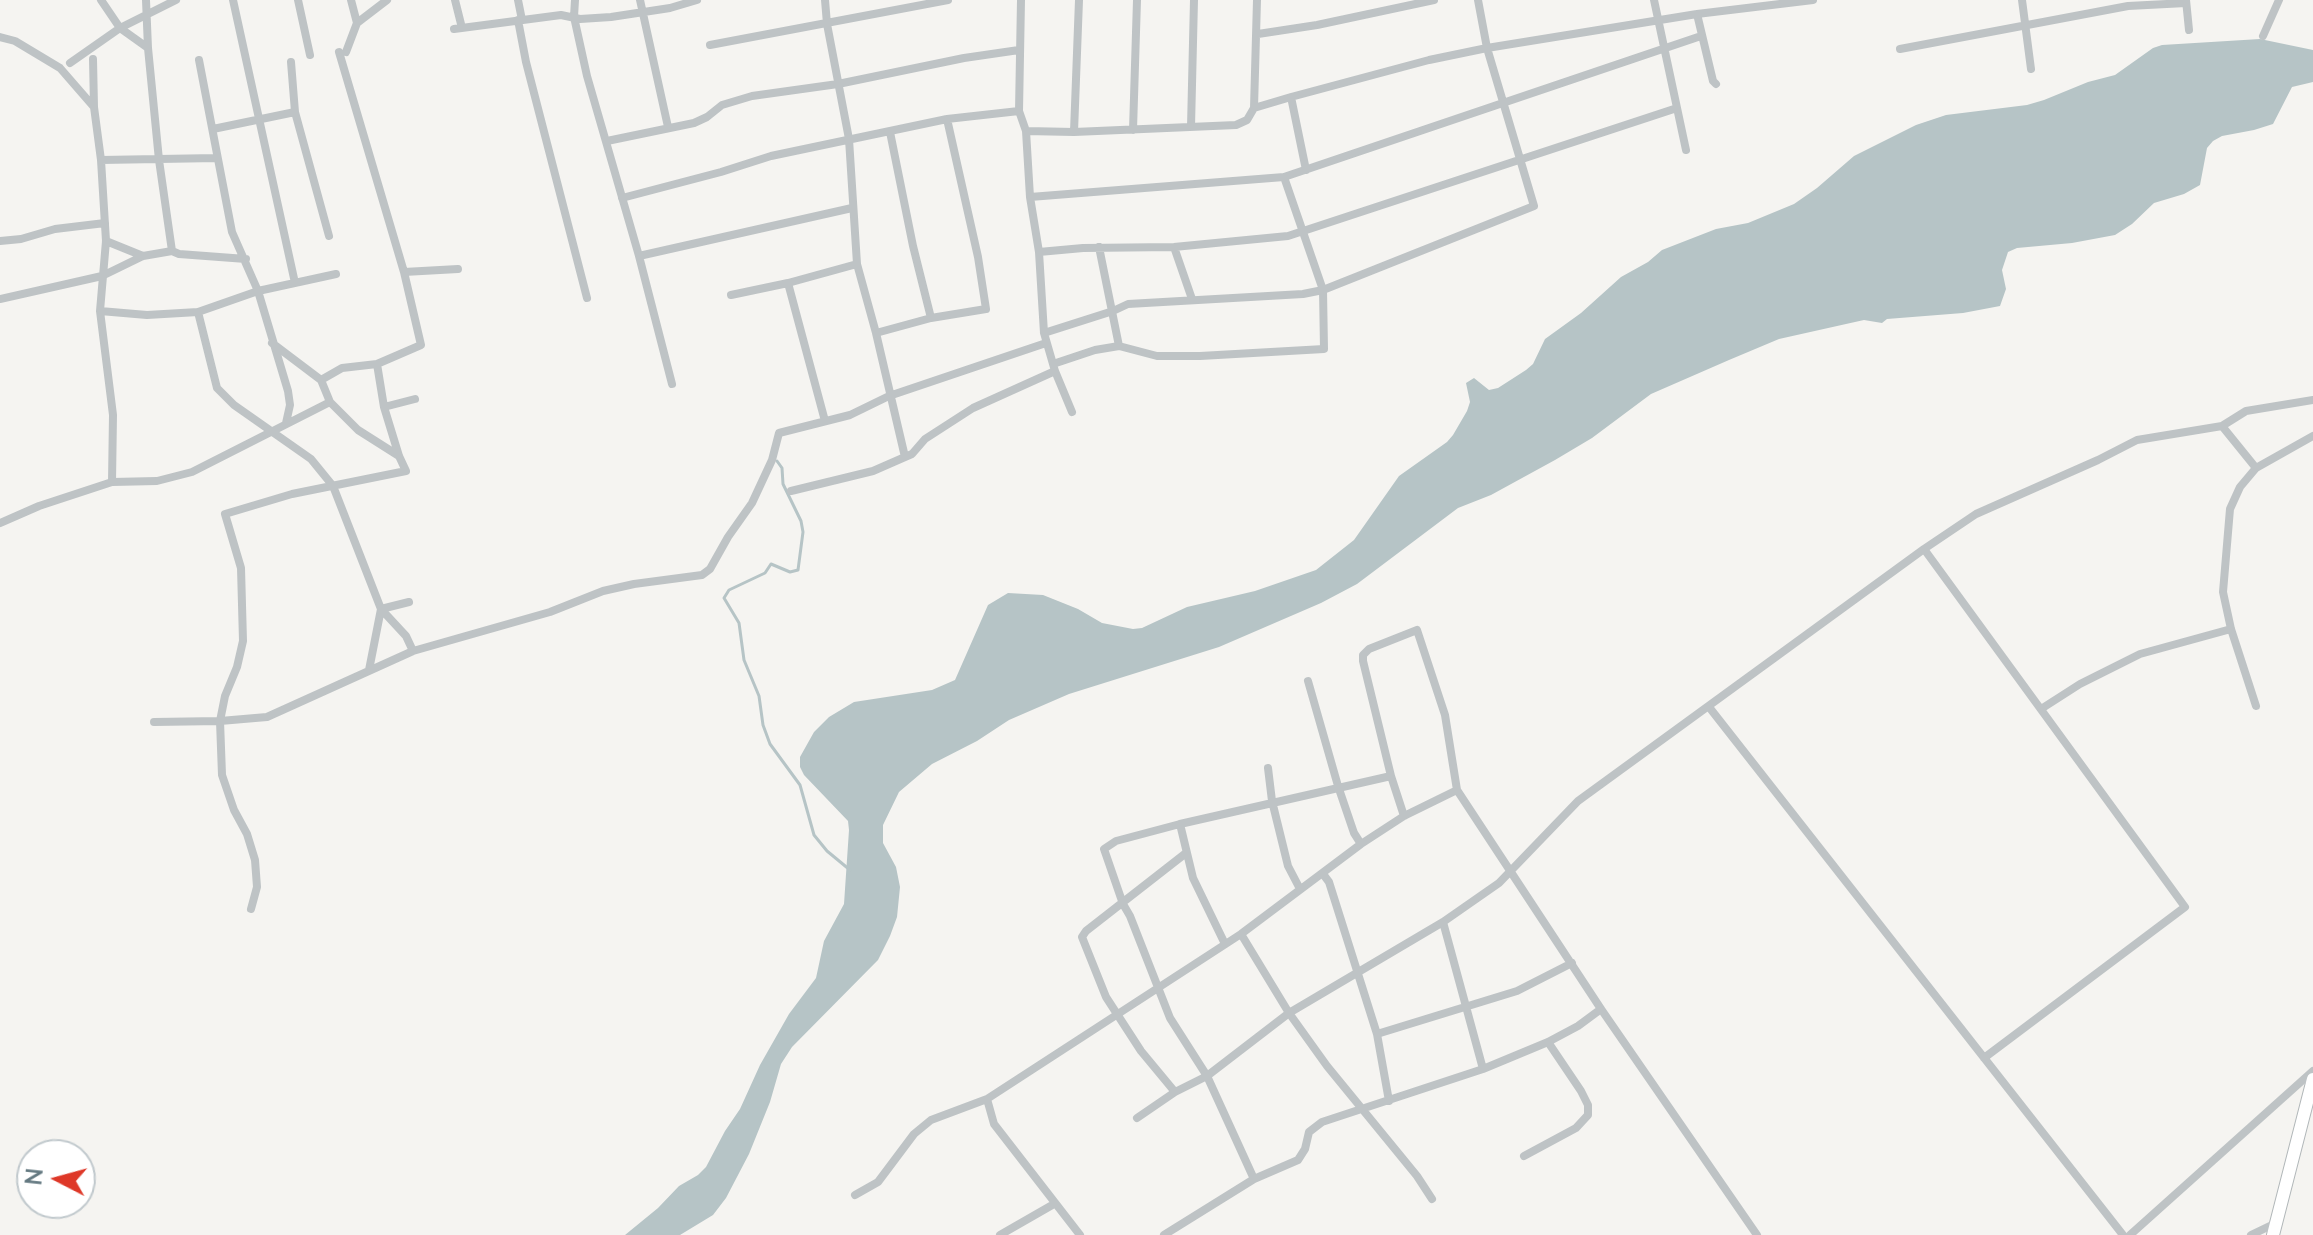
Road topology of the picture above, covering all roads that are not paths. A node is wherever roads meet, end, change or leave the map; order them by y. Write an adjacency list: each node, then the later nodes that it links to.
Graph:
1 (101, 0): 36 (street)
2 (146, 0): 28 (street)
3 (176, 0): 28 (street)
4 (233, 0): 63 (street)
5 (298, 0): 48 (street)
6 (351, 0): 33 (street)
7 (387, 0): 33 (street)
8 (455, 0): 31 (street)
9 (518, 0): 31 (street)
10 (575, 0): 30 (street)
11 (640, 0): 27 (street)
12 (697, 0): 27 (street)
13 (825, 0): 34 (street)
14 (948, 0): 34 (street)
15 (1021, 0): 47 (street)
16 (1079, 0): 71 (street)
17 (1137, 0): 68 (street)
18 (1194, 0): 66 (street)
19 (1257, 0): 38 (street)
20 (1434, 0): 38 (street)
21 (1478, 0): 44 (street)
22 (1654, 0): 32 (street)
23 (1813, 0): 29 (street)
24 (2022, 0): 35 (street)
25 (2279, 0): 40 (street)
26 (2186, 1): 35 (street); 37 (street)
27 (643, 13): 30 (street); 65 (street)
28 (147, 14): 36 (street); 43 (street)
29 (1697, 14): 32 (street); 39 (street)
30 (574, 17): 31 (street); 73 (street)
31 (520, 20): 106 (street)
32 (1659, 22): 44 (street); 45 (street)
33 (357, 23): 98 (street)
34 (827, 24): 42 (street); 54 (street)
35 (2025, 26): 46 (street); 53 (street)
36 (120, 28): 43 (street); 52 (street)
37 (2189, 30)
38 (1258, 34): 59 (street)
39 (1701, 36): 45 (street); 55 (street)
40 (2263, 36)
41 (0, 37): 58 (street)
42 (710, 45)
43 (148, 48): 78 (street)
44 (1487, 48): 56 (street); 57 (street)
45 (1664, 49): 57 (street); 60 (street)
46 (1900, 49)
47 (1019, 50): 54 (street); 61 (street)
48 (310, 55)
49 (93, 59): 58 (street)
50 (199, 60): 67 (street)
51 (291, 62): 62 (street)
52 (70, 63)
53 (2031, 69)
54 (838, 84): 65 (street); 72 (street)
55 (1716, 84)
56 (1291, 97): 59 (street); 79 (street)
57 (1503, 102): 76 (street); 79 (street)
58 (94, 107): 77 (street)
59 (1254, 108): 66 (street)
60 (1677, 108): 74 (street); 76 (street)
61 (1019, 111): 64 (street); 69 (street)
62 (295, 112): 63 (street); 86 (street)
63 (258, 119): 67 (street); 101 (street)
64 (947, 119): 70 (street); 112 (street)
65 (668, 127): 73 (street)
66 (1191, 127): 68 (street)
67 (213, 129): 75 (street)
68 (1133, 130): 71 (street)
69 (1026, 131): 71 (street); 81 (street)
70 (890, 132): 72 (street); 112 (street)
71 (1074, 132)
72 (849, 139): 82 (street); 83 (street)
73 (607, 141): 82 (street)
74 (1686, 150)
75 (217, 158): 78 (street); 95 (street)
76 (1520, 158): 85 (street); 103 (street)
77 (101, 160): 78 (street); 84 (street)
78 (159, 160): 91 (street)
79 (1306, 170): 80 (street)
80 (1284, 177): 81 (street); 85 (street)
81 (1030, 197): 92 (street)
82 (622, 198): 94 (street)
83 (852, 208): 94 (street); 96 (street)
84 (105, 223): 87 (street); 88 (street)
85 (1303, 232): 90 (street); 103 (street)
86 (329, 236)
87 (0, 241)
88 (106, 241): 93 (street); 100 (street)
89 (1099, 247): 90 (street); 92 (street); 110 (street)
90 (1174, 247): 108 (street)
91 (172, 251): 93 (street); 95 (street)
92 (1039, 252): 114 (street)
93 (143, 256): 100 (street)
94 (639, 256): 120 (street)
95 (246, 259): 104 (street)
96 (857, 264): 102 (street); 113 (street)
97 (458, 269): 98 (street)
98 (404, 272): 117 (street)
99 (336, 274): 101 (street)
100 (102, 276): 107 (street); 109 (street)
101 (295, 283): 104 (street)
102 (788, 283): 105 (street); 127 (street)
103 (1323, 290): 108 (street); 116 (street)
104 (258, 291): 111 (street); 115 (street)
105 (731, 295)
106 (587, 298)
107 (0, 299)
108 (1192, 299): 110 (street)
109 (100, 311): 111 (street); 135 (street)
110 (1113, 311): 114 (street); 116 (street)
111 (198, 312): 130 (street)
112 (931, 318): 113 (street)
113 (876, 333): 121 (street)
114 (1045, 338): 118 (street); 121 (street)
115 (272, 343): 119 (street); 128 (street)
116 (1119, 346): 118 (street)
117 (377, 364): 119 (street); 125 (street)
118 (1054, 368): 126 (street); 133 (street)
119 (321, 380): 124 (street)
120 (672, 384)
121 (889, 396): 127 (street); 133 (street)
122 (415, 399): 125 (street)
123 (2313, 400): 129 (street)
124 (330, 402): 128 (street); 132 (street)
125 (384, 407): 132 (street)
126 (1072, 412)
127 (825, 421): 143 (street)
128 (286, 423): 130 (street)
129 (2222, 426): 134 (street); 139 (street)
130 (274, 430): 135 (street); 136 (street)
131 (2313, 436): 134 (street)
132 (399, 456): 136 (street)
133 (905, 457): 137 (street)
134 (2256, 468): 142 (street)
135 (112, 482): 138 (street)
136 (333, 486): 141 (street); 149 (street)
137 (791, 491)
138 (0, 523)
139 (1924, 549): 147 (street); 148 (street)
140 (409, 602): 141 (street)
141 (381, 609): 143 (street); 144 (street)
142 (2231, 629): 146 (street); 148 (street)
143 (413, 651): 144 (street)
144 (369, 670): 149 (street)
145 (1308, 681): 153 (street)
146 (2256, 706)
147 (1709, 707): 160 (street); 177 (street)
148 (2041, 709): 177 (street)
149 (220, 721): 150 (street); 164 (street)
150 (154, 722)
151 (1268, 768): 155 (street)
152 (1391, 776): 153 (street); 154 (street); 156 (street)
153 (1338, 786): 155 (street); 158 (street)
154 (1457, 790): 156 (street); 160 (street)
155 (1272, 801): 157 (street); 162 (street)
156 (1404, 816): 158 (street)
157 (1180, 824): 159 (street); 163 (street)
158 (1361, 844): 161 (street)
159 (1186, 853): 163 (street); 167 (street)
160 (1511, 869): 165 (street); 168 (street)
161 (1323, 874): 162 (street); 169 (street)
162 (1300, 889): 166 (street)
163 (1123, 904): 170 (street); 174 (street)
164 (251, 909)
165 (1443, 922): 169 (street); 171 (street)
166 (1241, 934): 167 (street); 173 (street)
167 (1225, 944): 170 (street)
168 (1572, 963): 171 (street); 172 (street)
169 (1358, 972): 173 (street); 175 (street)
170 (1157, 988): 174 (street); 180 (street)
171 (1467, 1008): 175 (street); 178 (street)
172 (1601, 1009): 176 (street); 196 (street)
173 (1289, 1013): 180 (street); 185 (street)
174 (1117, 1016): 182 (street); 183 (street)
175 (1377, 1034): 184 (street)
176 (1548, 1042): 178 (street); 187 (street)
177 (1984, 1058): 197 (street)
178 (1483, 1069): 184 (street)
179 (2313, 1071): 198 (street)
180 (1207, 1076): 182 (street); 188 (street)
181 (2313, 1079): 192 (main road)
182 (1175, 1092): 186 (street)
183 (987, 1099): 189 (street); 191 (street)
184 (1389, 1101): 185 (street)
185 (1361, 1108): 188 (street); 190 (street)
186 (1137, 1118)
187 (1524, 1156)
188 (1254, 1179): 195 (street)
189 (855, 1195)
190 (1432, 1199)
191 (1054, 1204): 193 (street); 194 (street)
192 (2275, 1229): 199 (street)
193 (1000, 1235)
194 (1080, 1235)
195 (1164, 1235)
196 (1757, 1235)
197 (2123, 1235)
198 (2130, 1235)
199 (2251, 1235)

